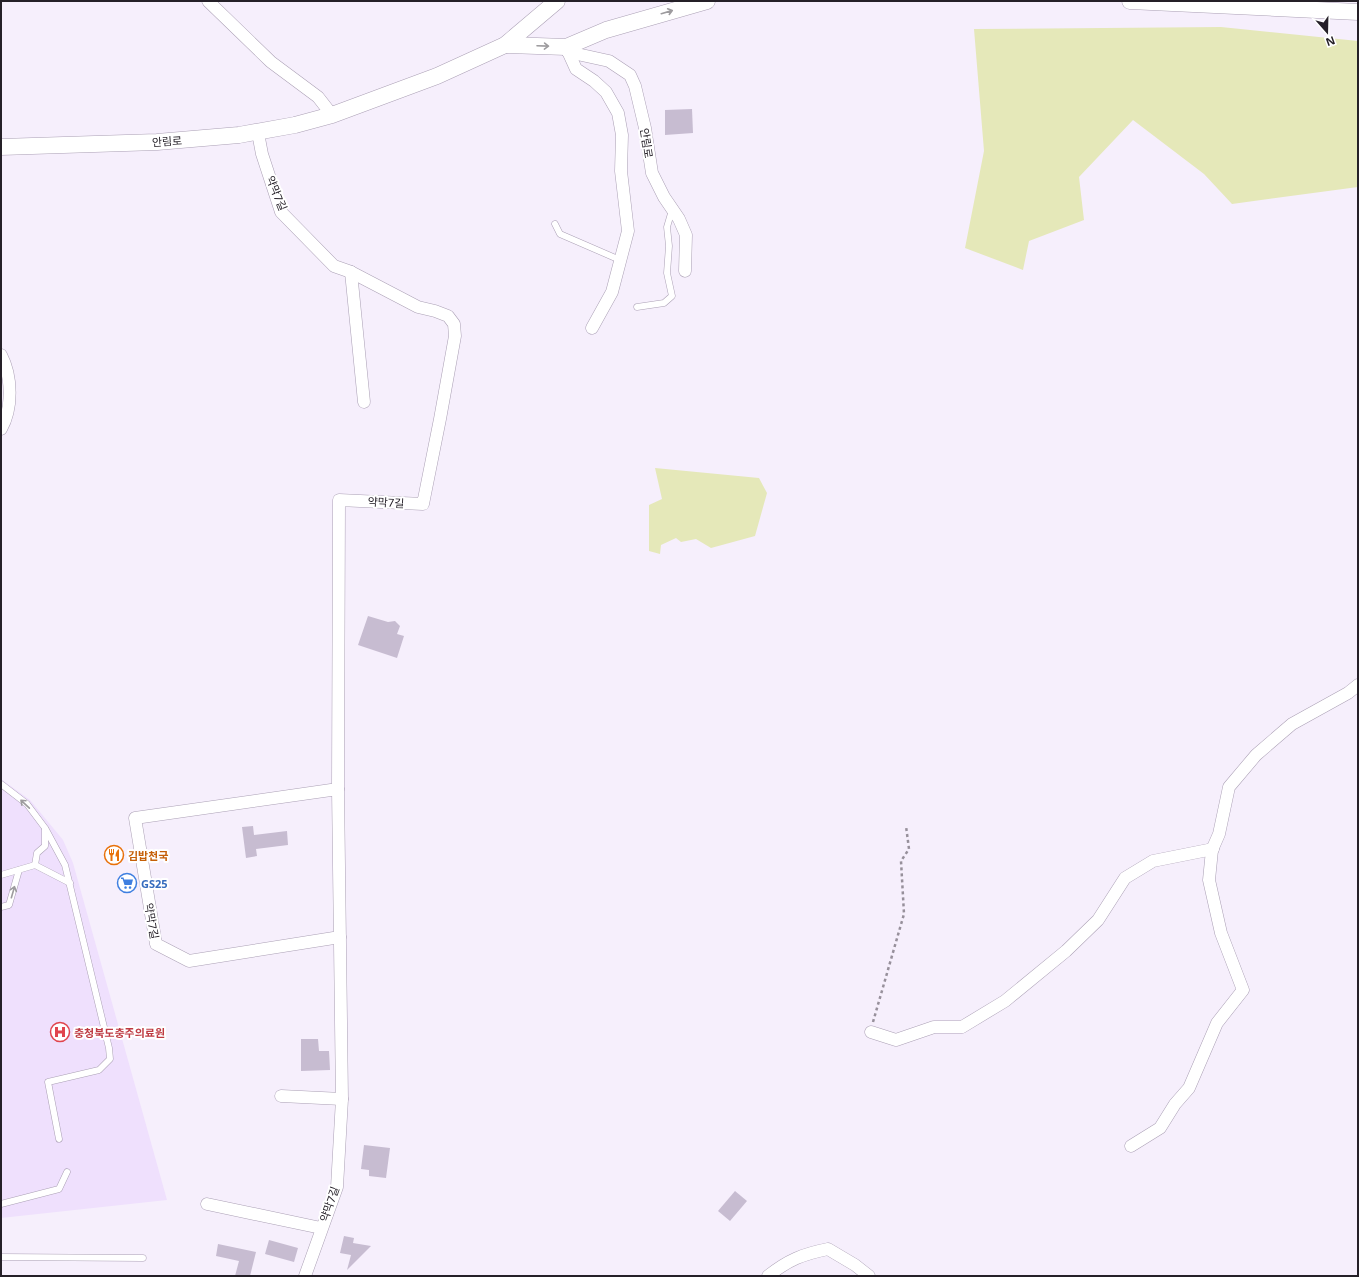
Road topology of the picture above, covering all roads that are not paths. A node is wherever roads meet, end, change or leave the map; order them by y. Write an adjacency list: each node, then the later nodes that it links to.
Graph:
1 (557, 1): 6 (street, 안림로)
2 (707, 1): 7 (street, one-way to 2)
3 (1130, 1): 5 (street)
4 (210, 3): 8 (street)
5 (1358, 12)
6 (504, 45): 7 (street, one-way to 7); 8 (street, 안림로)
7 (567, 50): 11 (street, 안림로); 13 (street, 안림로)
8 (332, 115): 9 (street, 안림로)
9 (258, 133): 10 (street, 안림로); 15 (street, 약막7길)
10 (1, 147)
11 (672, 210): 14 (street, 안림로); 16 (lane)
12 (555, 224): 13 (lane)
13 (620, 260): 17 (street, 안림로)
14 (685, 271)
15 (351, 272): 19 (street); 23 (street, 약막7길)
16 (637, 307)
17 (592, 328)
18 (1, 355): 20 (street)
19 (364, 402)
20 (1, 429)
21 (1358, 685): 25 (street)
22 (1, 784): 24 (lane, one-way to 22)
23 (338, 789): 31 (street, 약막7길); 31 (street, 약막7길)
24 (45, 828): 26 (lane); 29 (lane)
25 (1213, 849): 32 (street); 36 (street)
26 (35, 865): 27 (lane); 29 (lane)
27 (19, 870): 28 (lane); 30 (lane, one-way to 27)
28 (1, 875)
29 (70, 883): 35 (lane)
30 (1, 907)
31 (340, 937): 34 (street, 약막7길)
32 (871, 1032)
33 (281, 1096): 34 (street)
34 (342, 1099): 40 (street, 약막7길)
35 (59, 1139)
36 (1131, 1146)
37 (67, 1172): 38 (lane)
38 (1, 1204)
39 (207, 1204): 40 (street)
40 (321, 1228): 43 (street, 약막7길)
41 (1, 1257): 42 (lane)
42 (143, 1258)
43 (305, 1276)
44 (768, 1276): 45 (street)
45 (869, 1276)

